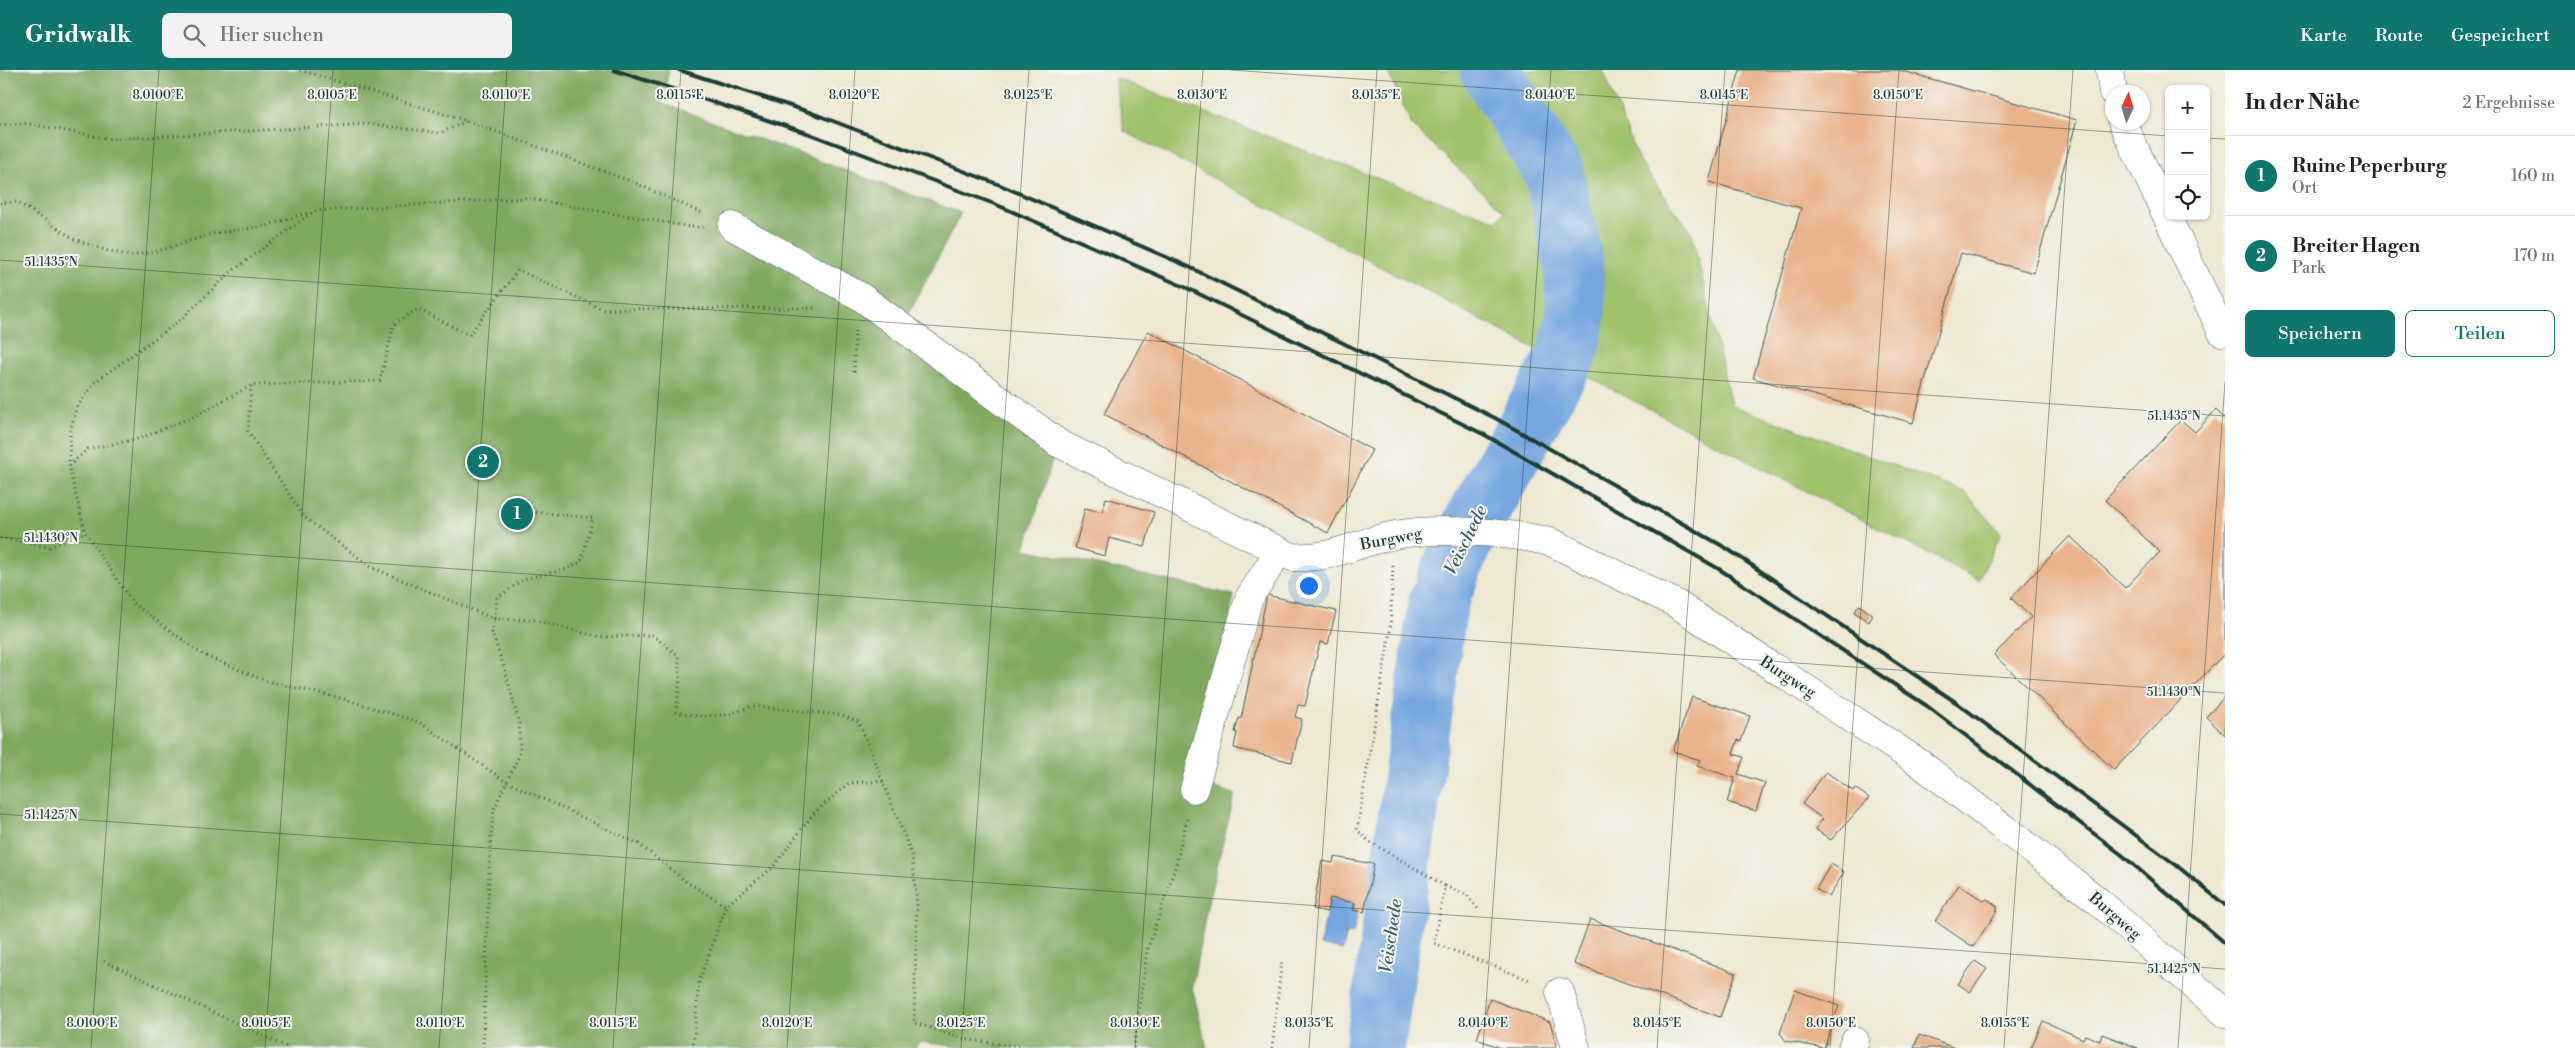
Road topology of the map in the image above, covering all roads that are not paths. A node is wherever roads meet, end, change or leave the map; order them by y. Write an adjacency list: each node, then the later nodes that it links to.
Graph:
1 (2110, 70): 2 (street)
2 (2112, 85)
3 (2126, 130): 5 (street)
4 (732, 226): 6 (street, Burgweg)
5 (2222, 332)
6 (1279, 551): 7 (street); 9 (street, Burgweg)
7 (1194, 789)
8 (1560, 992): 10 (street)
9 (2225, 1013)
10 (1576, 1048)

